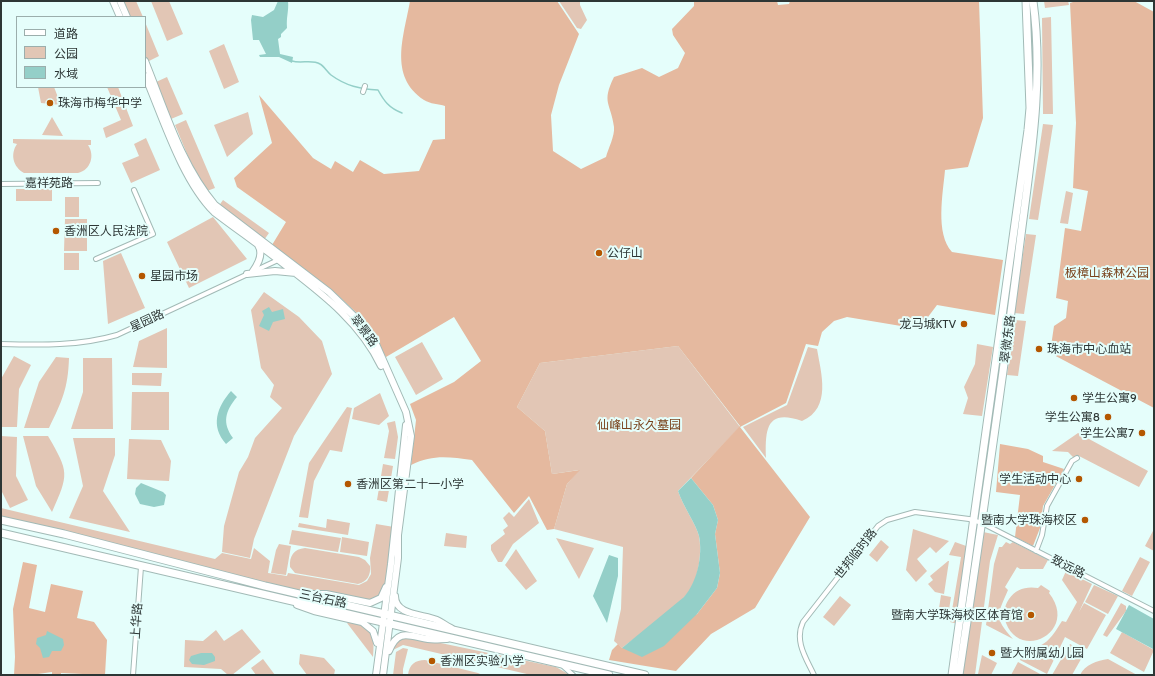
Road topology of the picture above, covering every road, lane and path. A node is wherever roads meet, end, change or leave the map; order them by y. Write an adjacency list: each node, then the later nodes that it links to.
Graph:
1 (113, 1): 5 (main road)
2 (120, 1): 6 (main road)
3 (1026, 1): 22 (main road, 翠微东路)
4 (1033, 1): 23 (main road, 翠微东路)
5 (120, 16)
6 (127, 16)
7 (146, 63): 15 (main road, 翠景路)
8 (146, 78): 14 (main road, 翠景路)
9 (365, 86): 10 (street)
10 (363, 92)
11 (98, 183): 12 (street, 嘉祥苑路)
12 (1, 184)
13 (134, 190): 16 (street)
14 (258, 244): 15 (main road, 翠景路); 17 (main road)
15 (280, 258): 17 (street, 星园路); 18 (main road, 翠景路); 33 (main road, 翠景路)
16 (96, 259)
17 (250, 273): 18 (main road); 19 (street, 星园路)
18 (296, 273): 31 (main road, 翠景路)
19 (1, 344)
20 (1078, 458): 29 (street)
21 (1, 520): 27 (main road, 三台石路)
22 (974, 520): 23 (street, 世邦临时路); 52 (street, 世邦临时路); 53 (main road, 翠微东路)
23 (982, 523): 29 (street, 致远路); 54 (main road, 翠微东路)
24 (1, 524): 28 (main road)
25 (1, 530): 28 (main road)
26 (1, 534): 30 (main road, 三台石路)
27 (86, 540): 28 (main road); 34 (main road, 三台石路)
28 (63, 542): 30 (main road)
29 (1036, 551): 36 (street, 致远路)
30 (83, 553): 32 (main road, 三台石路)
31 (391, 564): 34 (main road); 37 (main road, 翠景路)
32 (141, 567): 35 (main road, 三台石路); 45 (street, 上华路)
33 (395, 583): 37 (main road, 翠景路); 39 (main road)
34 (302, 594): 37 (main road, 三台石路)
35 (288, 601): 38 (main road, 三台石路); 41 (main road)
36 (1154, 611)
37 (388, 614): 38 (main road, 翠景路); 39 (main road, 三台石路)
38 (386, 624): 40 (main road, 三台石路); 41 (main road, 翠景路); 42 (main road, 翠景路)
39 (454, 630): 51 (main road, 三台石路)
40 (452, 639): 42 (main road); 43 (main road, 三台石路)
41 (378, 654): 46 (main road, 翠景路)
42 (386, 658): 47 (main road, 翠景路)
43 (558, 663): 44 (main road, 三台石路); 48 (street)
44 (598, 672): 49 (street); 50 (main road, 三台石路)
45 (134, 675)
46 (376, 675)
47 (384, 675)
48 (573, 675)
49 (586, 675)
50 (609, 675)
51 (645, 675)
52 (814, 675)
53 (952, 675)
54 (959, 675)

